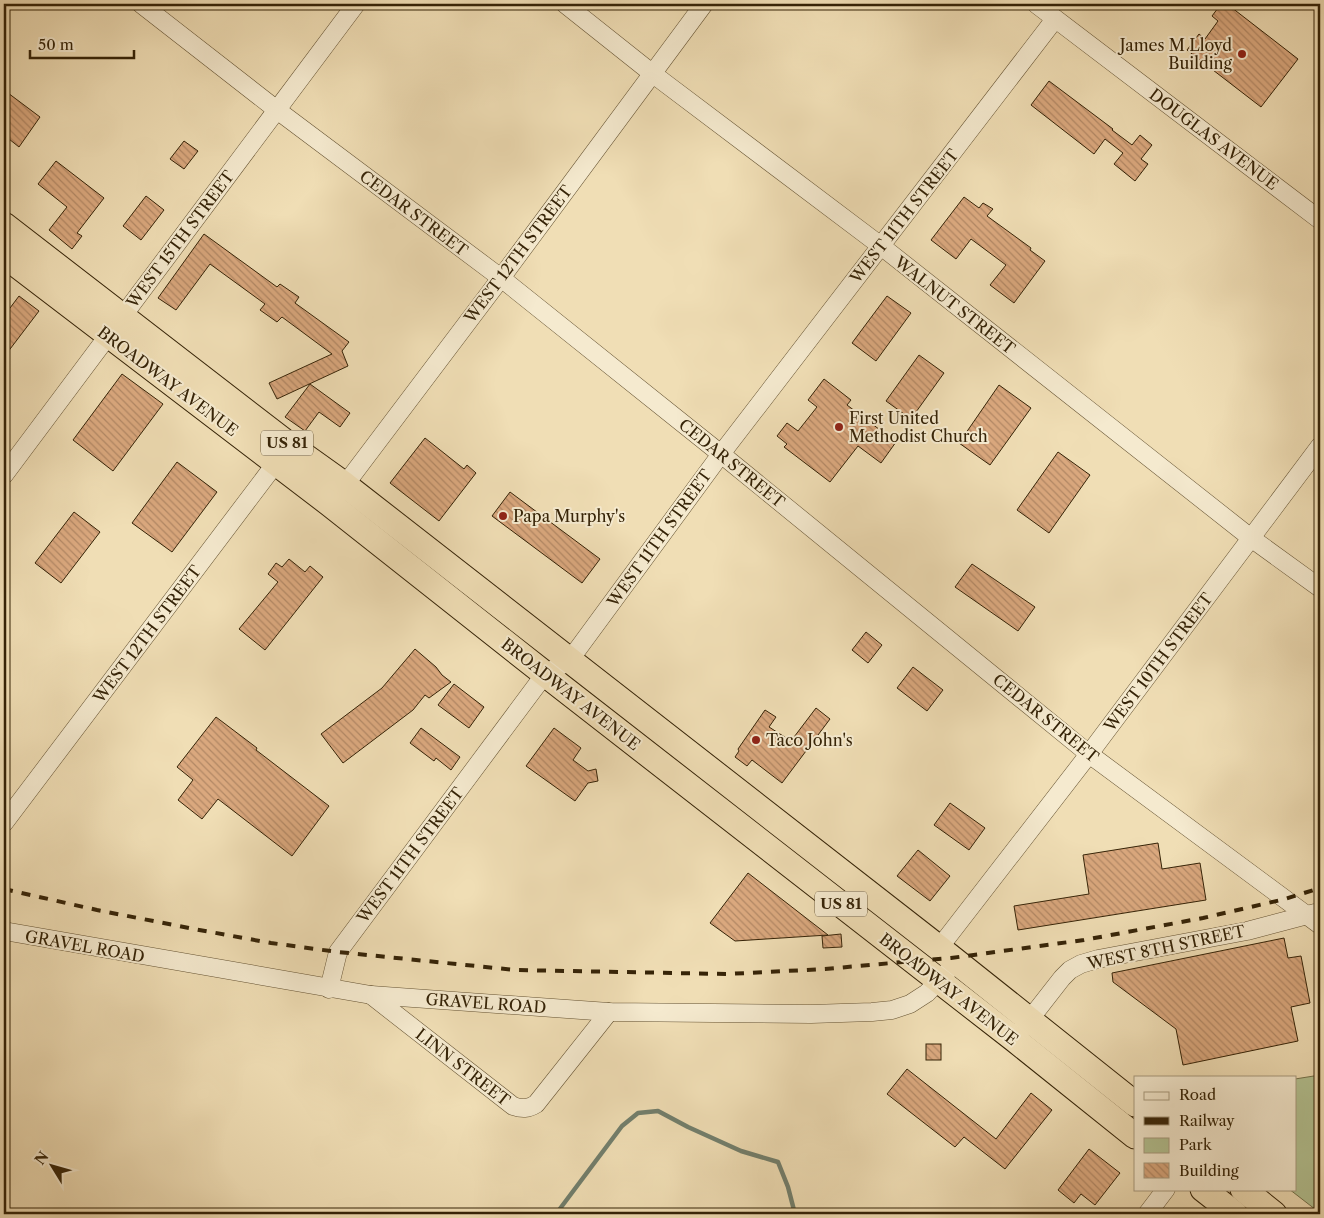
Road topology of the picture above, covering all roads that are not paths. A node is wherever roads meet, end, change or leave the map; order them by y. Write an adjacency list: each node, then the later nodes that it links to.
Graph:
1 (142, 4): 8 (street, CEDAR STREET)
2 (356, 4): 8 (street, WEST 15TH STREET)
3 (565, 4): 7 (street, WALNUT STREET)
4 (704, 4): 7 (street, WEST 12TH STREET)
5 (1036, 4): 6 (street, DOUGLAS AVENUE)
6 (1055, 19): 9 (street, DOUGLAS AVENUE); 11 (street, WEST 11TH STREET)
7 (653, 74): 11 (street, WALNUT STREET); 13 (street, WEST 12TH STREET)
8 (277, 110): 13 (street, CEDAR STREET); 14 (street, WEST 15TH STREET)
9 (1320, 220)
10 (4, 225): 14 (highway, BROADWAY AVENUE / US 81)
11 (881, 246): 17 (street, WEST 11TH STREET); 20 (street, WALNUT STREET)
12 (4, 255): 14 (highway, BROADWAY AVENUE / US 81)
13 (501, 278): 17 (street, CEDAR STREET); 19 (street, WEST 12TH STREET)
14 (115, 326): 16 (highway, BROADWAY AVENUE / US 81); 18 (street, WEST 15TH STREET)
15 (1320, 446): 20 (street, WEST 10TH STREET)
16 (283, 454): 19 (highway, BROADWAY AVENUE / US 81); 25 (street, WEST 12TH STREET)
17 (721, 454): 22 (street, WEST 11TH STREET); 24 (street, CEDAR STREET)
18 (4, 475)
19 (338, 494): 22 (highway, BROADWAY AVENUE / US 81); 23 (highway, BROADWAY AVENUE / US 81)
20 (1251, 538): 21 (street, WALNUT STREET); 24 (street, WEST 10TH STREET)
21 (1320, 588)
22 (569, 661): 23 (street, WEST 11TH STREET); 28 (highway, BROADWAY AVENUE / US 81)
23 (545, 674): 29 (highway, BROADWAY AVENUE / US 81); 30 (street, WEST 11TH STREET)
24 (1089, 754): 26 (street, CEDAR STREET); 28 (street, WEST 10TH STREET)
25 (4, 823)
26 (1316, 917): 33 (street, WEST 8TH STREET)
27 (4, 931): 30 (street, GRAVEL ROAD)
28 (948, 956): 29 (street, GRAVEL ROAD); 33 (highway, BROADWAY AVENUE / US 81)
29 (938, 980): 32 (street, GRAVEL ROAD); 34 (highway, BROADWAY AVENUE / US 81)
30 (329, 989): 31 (street, GRAVEL ROAD)
31 (371, 995): 32 (street, GRAVEL ROAD); 32 (street, LINN STREET)
32 (608, 1012)
33 (1030, 1020): 34 (street, WEST 8TH STREET); 35 (highway, BROADWAY AVENUE / US 81)
34 (1014, 1039): 36 (highway, BROADWAY AVENUE / US 81)
35 (1134, 1103)
36 (1134, 1135)
37 (1165, 1190): 40 (street)
38 (1204, 1190): 41 (highway)
39 (1244, 1190): 42 (highway)
40 (1147, 1214)
41 (1235, 1214)
42 (1274, 1214)

